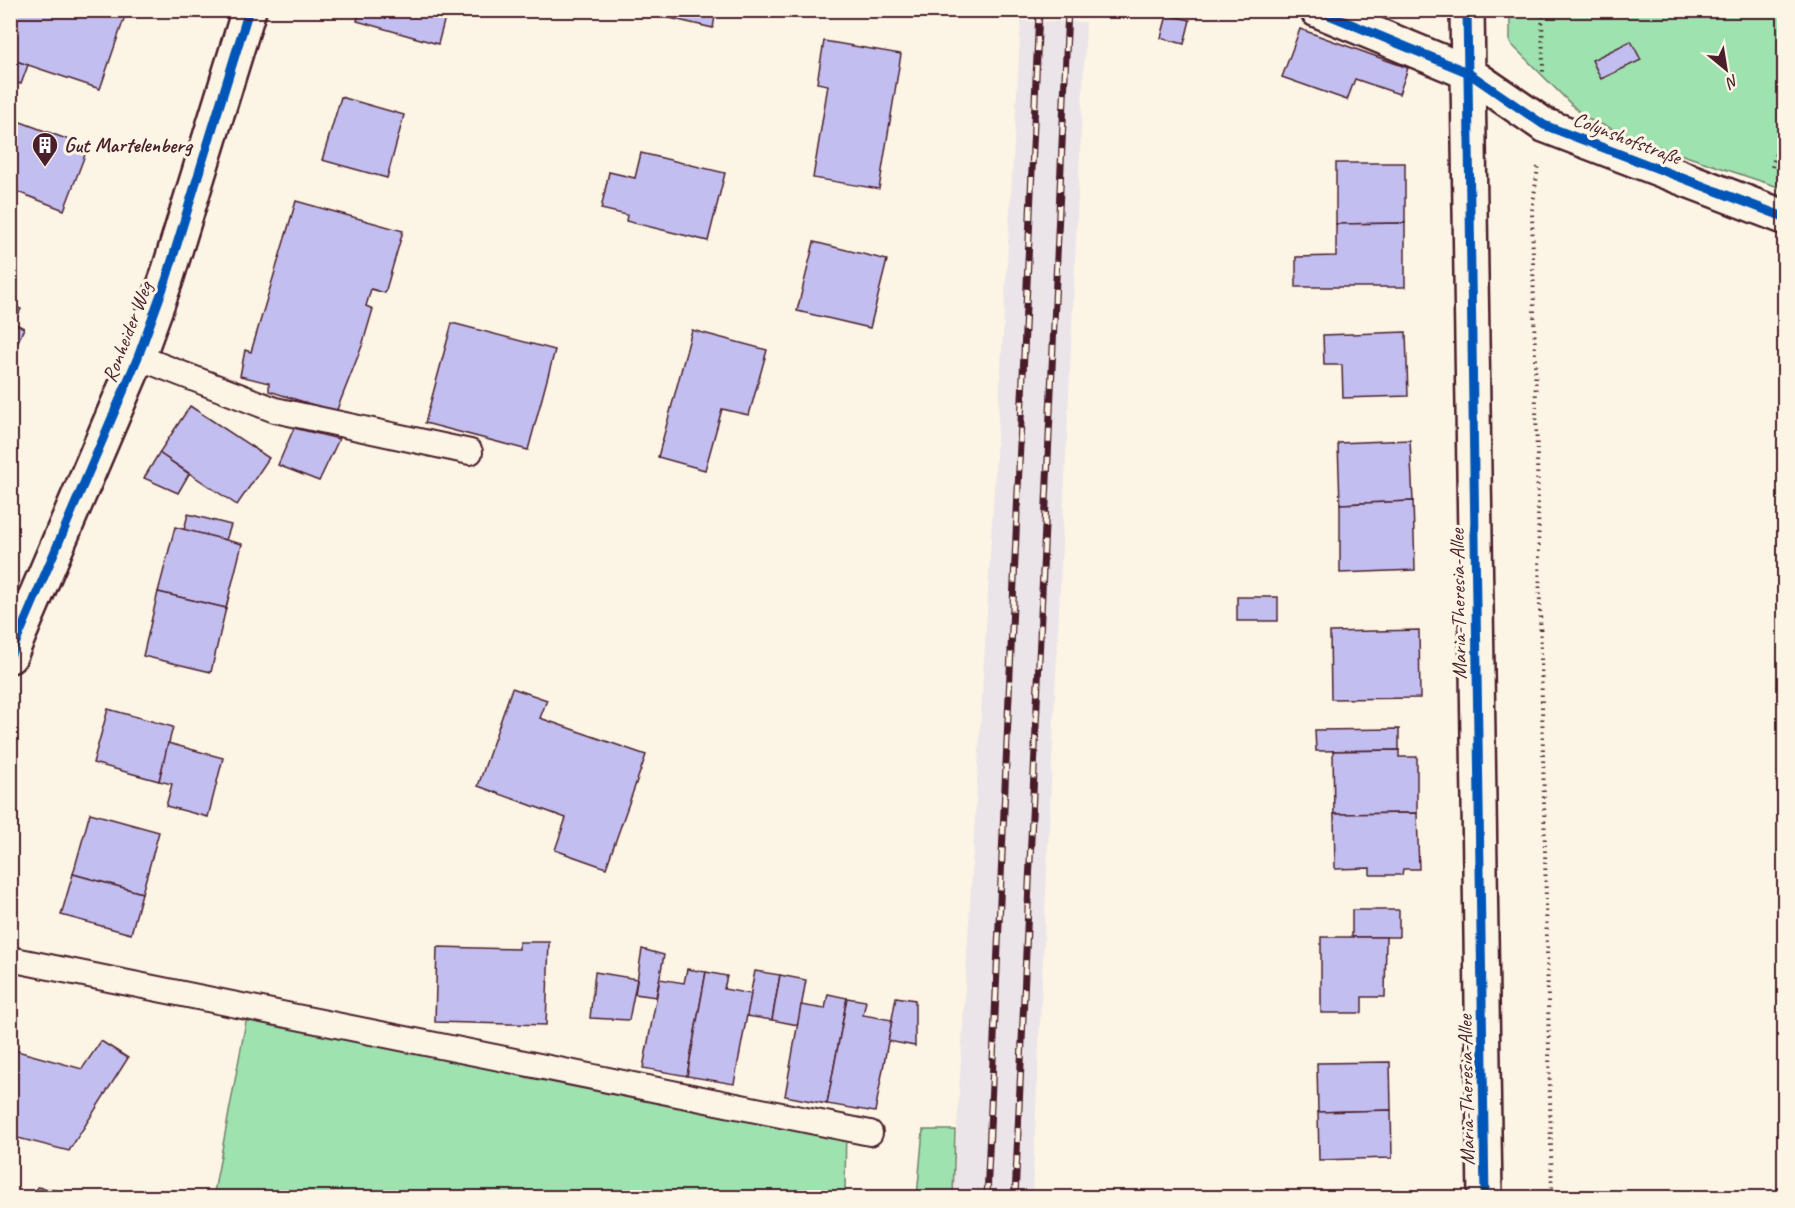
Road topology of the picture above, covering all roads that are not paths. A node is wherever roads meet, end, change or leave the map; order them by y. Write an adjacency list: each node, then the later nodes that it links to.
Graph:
1 (249, 10): 6 (street, Ronheider Weg)
2 (1317, 10): 4 (street, Colynshofstraße)
3 (1467, 10): 4 (street, Maria-Theresia-Allee)
4 (1467, 72): 5 (street, Colynshofstraße); 11 (street, Maria-Theresia-Allee)
5 (1785, 217)
6 (138, 357): 7 (lane); 8 (street, Ronheider Weg)
7 (470, 452)
8 (10, 656)
9 (10, 959): 10 (lane)
10 (870, 1133)
11 (1485, 1197)

